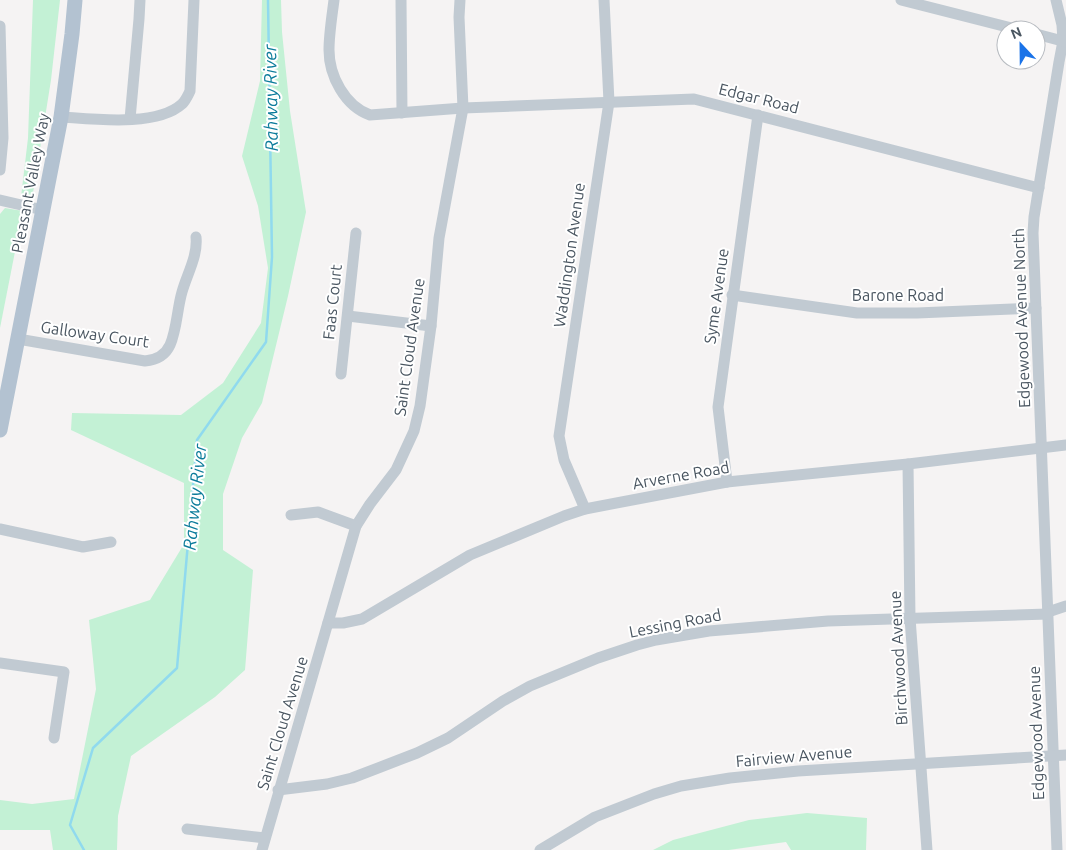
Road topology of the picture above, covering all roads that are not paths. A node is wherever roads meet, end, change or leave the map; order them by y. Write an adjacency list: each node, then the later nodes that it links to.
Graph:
1 (75, 0): 18 (main road, Pleasant Valley Way)
2 (140, 0): 19 (street)
3 (194, 0): 19 (street)
4 (334, 0): 16 (street, Edgar Road)
5 (401, 0): 16 (street)
6 (460, 0): 15 (street, Saint Cloud Avenue)
7 (604, 0): 14 (street, Waddington Avenue)
8 (901, 0): 10 (street)
9 (1056, 0): 13 (street)
10 (996, 24)
11 (0, 26): 20 (street)
12 (1046, 37): 13 (street)
13 (1065, 42): 21 (street, Edgewood Avenue North)
14 (609, 102): 15 (street, Edgar Road); 17 (street, Edgar Road); 37 (street, Waddington Avenue)
15 (463, 108): 16 (street, Edgar Road); 29 (street, Saint Cloud Avenue)
16 (402, 113)
17 (758, 114): 21 (street, Edgar Road); 26 (street, Syme Avenue)
18 (61, 117): 19 (street); 23 (main road, Pleasant Valley Way)
19 (130, 119)
20 (0, 170)
21 (1039, 188): 27 (street, Edgewood Avenue North)
22 (0, 200): 23 (street)
23 (43, 210): 30 (main road, Pleasant Valley Way)
24 (356, 233): 28 (street, Faas Court)
25 (196, 236): 30 (street, Galloway Court)
26 (732, 294): 27 (street, Barone Road); 36 (street, Syme Avenue)
27 (1036, 308): 34 (street, Edgewood Avenue North)
28 (348, 316): 29 (street); 31 (street, Faas Court)
29 (431, 326): 39 (street, Saint Cloud Avenue)
30 (18, 339): 32 (main road, Pleasant Valley Way)
31 (341, 374)
32 (0, 430)
33 (1066, 445): 34 (street, Arverne Road)
34 (1042, 447): 35 (street, Arverne Road); 43 (street, Edgewood Avenue)
35 (908, 464): 36 (street, Arverne Road); 44 (street, Birchwood Avenue)
36 (728, 482): 37 (street, Arverne Road)
37 (585, 509): 45 (street, Arverne Road)
38 (291, 515): 39 (street)
39 (356, 526): 45 (street, Saint Cloud Avenue)
40 (0, 529): 41 (street)
41 (111, 542)
42 (1066, 606): 43 (street, Lessing Road)
43 (1048, 613): 44 (street, Lessing Road); 49 (street, Edgewood Avenue)
44 (910, 618): 50 (street, Birchwood Avenue); 51 (street, Lessing Road)
45 (328, 624): 51 (street, Saint Cloud Avenue)
46 (0, 663): 47 (street)
47 (54, 738)
48 (1066, 755): 49 (street, Fairview Avenue)
49 (1053, 756): 50 (street, Fairview Avenue); 57 (street, Edgewood Avenue)
50 (920, 764): 55 (street, Fairview Avenue); 56 (street, Birchwood Avenue)
51 (278, 790): 53 (street, Saint Cloud Avenue)
52 (187, 829): 53 (street)
53 (265, 838): 54 (street, Saint Cloud Avenue)
54 (262, 850)
55 (540, 850)
56 (927, 850)
57 (1057, 850)

